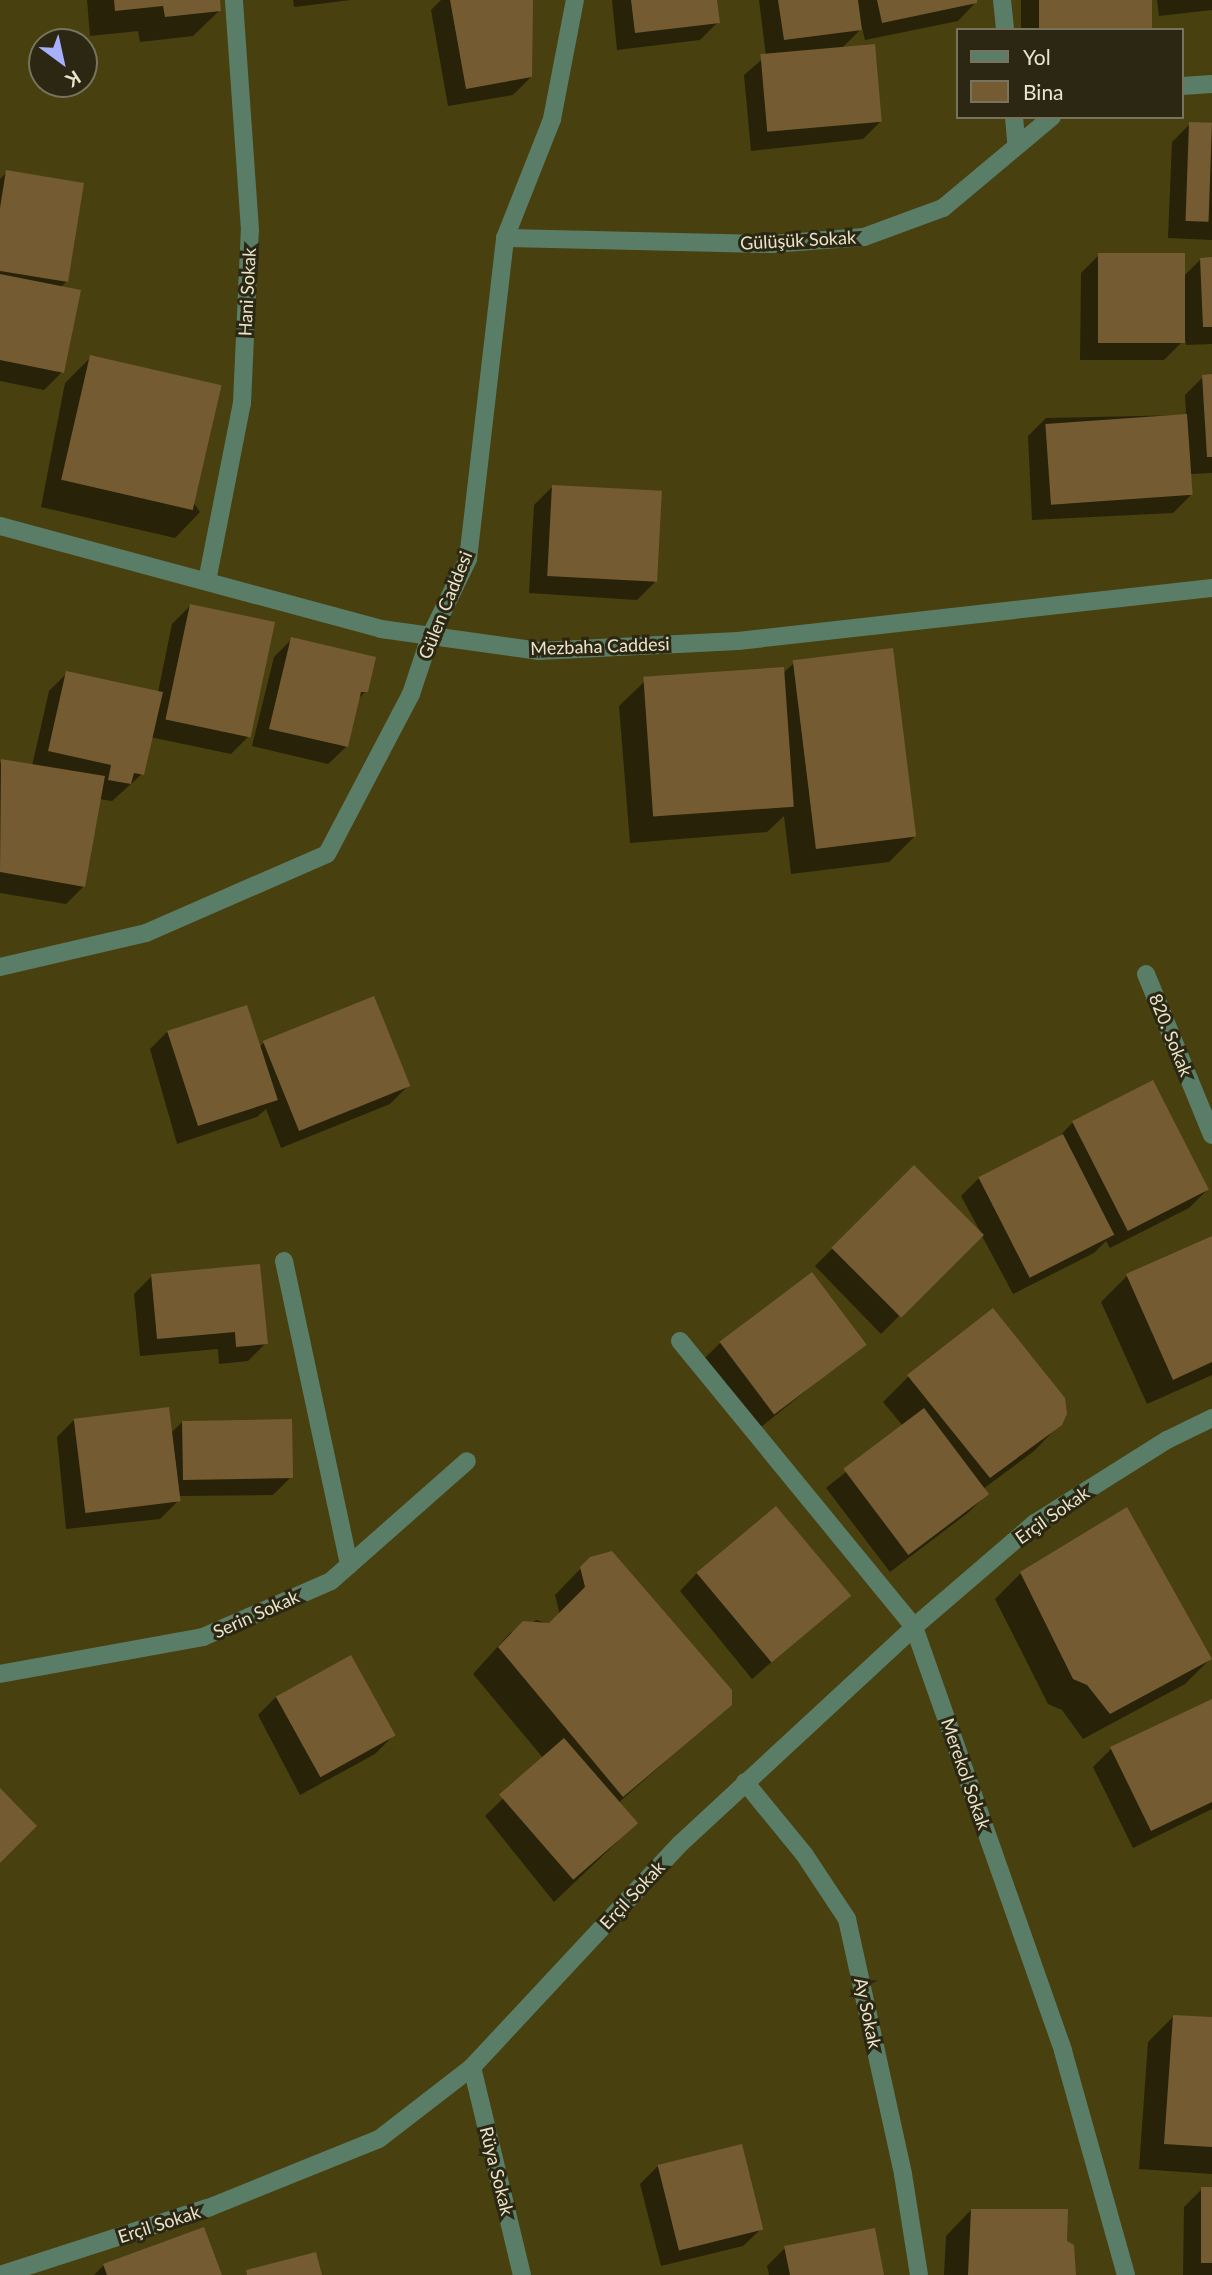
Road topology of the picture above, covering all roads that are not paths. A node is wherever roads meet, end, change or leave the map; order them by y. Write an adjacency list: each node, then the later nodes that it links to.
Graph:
1 (233, 0): 12 (street, Hani Sokak)
2 (575, 0): 10 (street, Gülen Caddesi)
3 (1002, 0): 4 (street)
4 (1005, 28)
5 (1212, 84): 6 (street)
6 (1184, 86)
7 (1014, 119): 9 (street)
8 (1049, 119): 9 (street, Gülüşük Sokak)
9 (1016, 142): 10 (street, Gülüşük Sokak)
10 (505, 238): 14 (street, Gülen Caddesi)
11 (0, 526): 12 (street, Mezbaha Caddesi)
12 (207, 580): 14 (street, Mezbaha Caddesi)
13 (1212, 588): 14 (street, Mezbaha Caddesi)
14 (430, 637): 15 (street, Gülen Caddesi)
15 (0, 967)
16 (1146, 974): 17 (street, 820. Sokak)
17 (1212, 1135)
18 (284, 1261): 22 (street)
19 (680, 1341): 23 (street, Merekol Sokak)
20 (1212, 1418): 23 (street, Erçil Sokak)
21 (467, 1461): 22 (street, Serin Sokak)
22 (349, 1565): 24 (street, Serin Sokak)
23 (914, 1627): 25 (street, Erçil Sokak); 31 (street, Merekol Sokak)
24 (0, 1674)
25 (745, 1782): 26 (street, Erçil Sokak); 30 (street, Ay Sokak)
26 (472, 2067): 27 (street, Erçil Sokak); 29 (street, Rüya Sokak)
27 (55, 2267): 28 (street, Erçil Sokak)
28 (0, 2274)
29 (522, 2275)
30 (919, 2275)
31 (1126, 2275)

